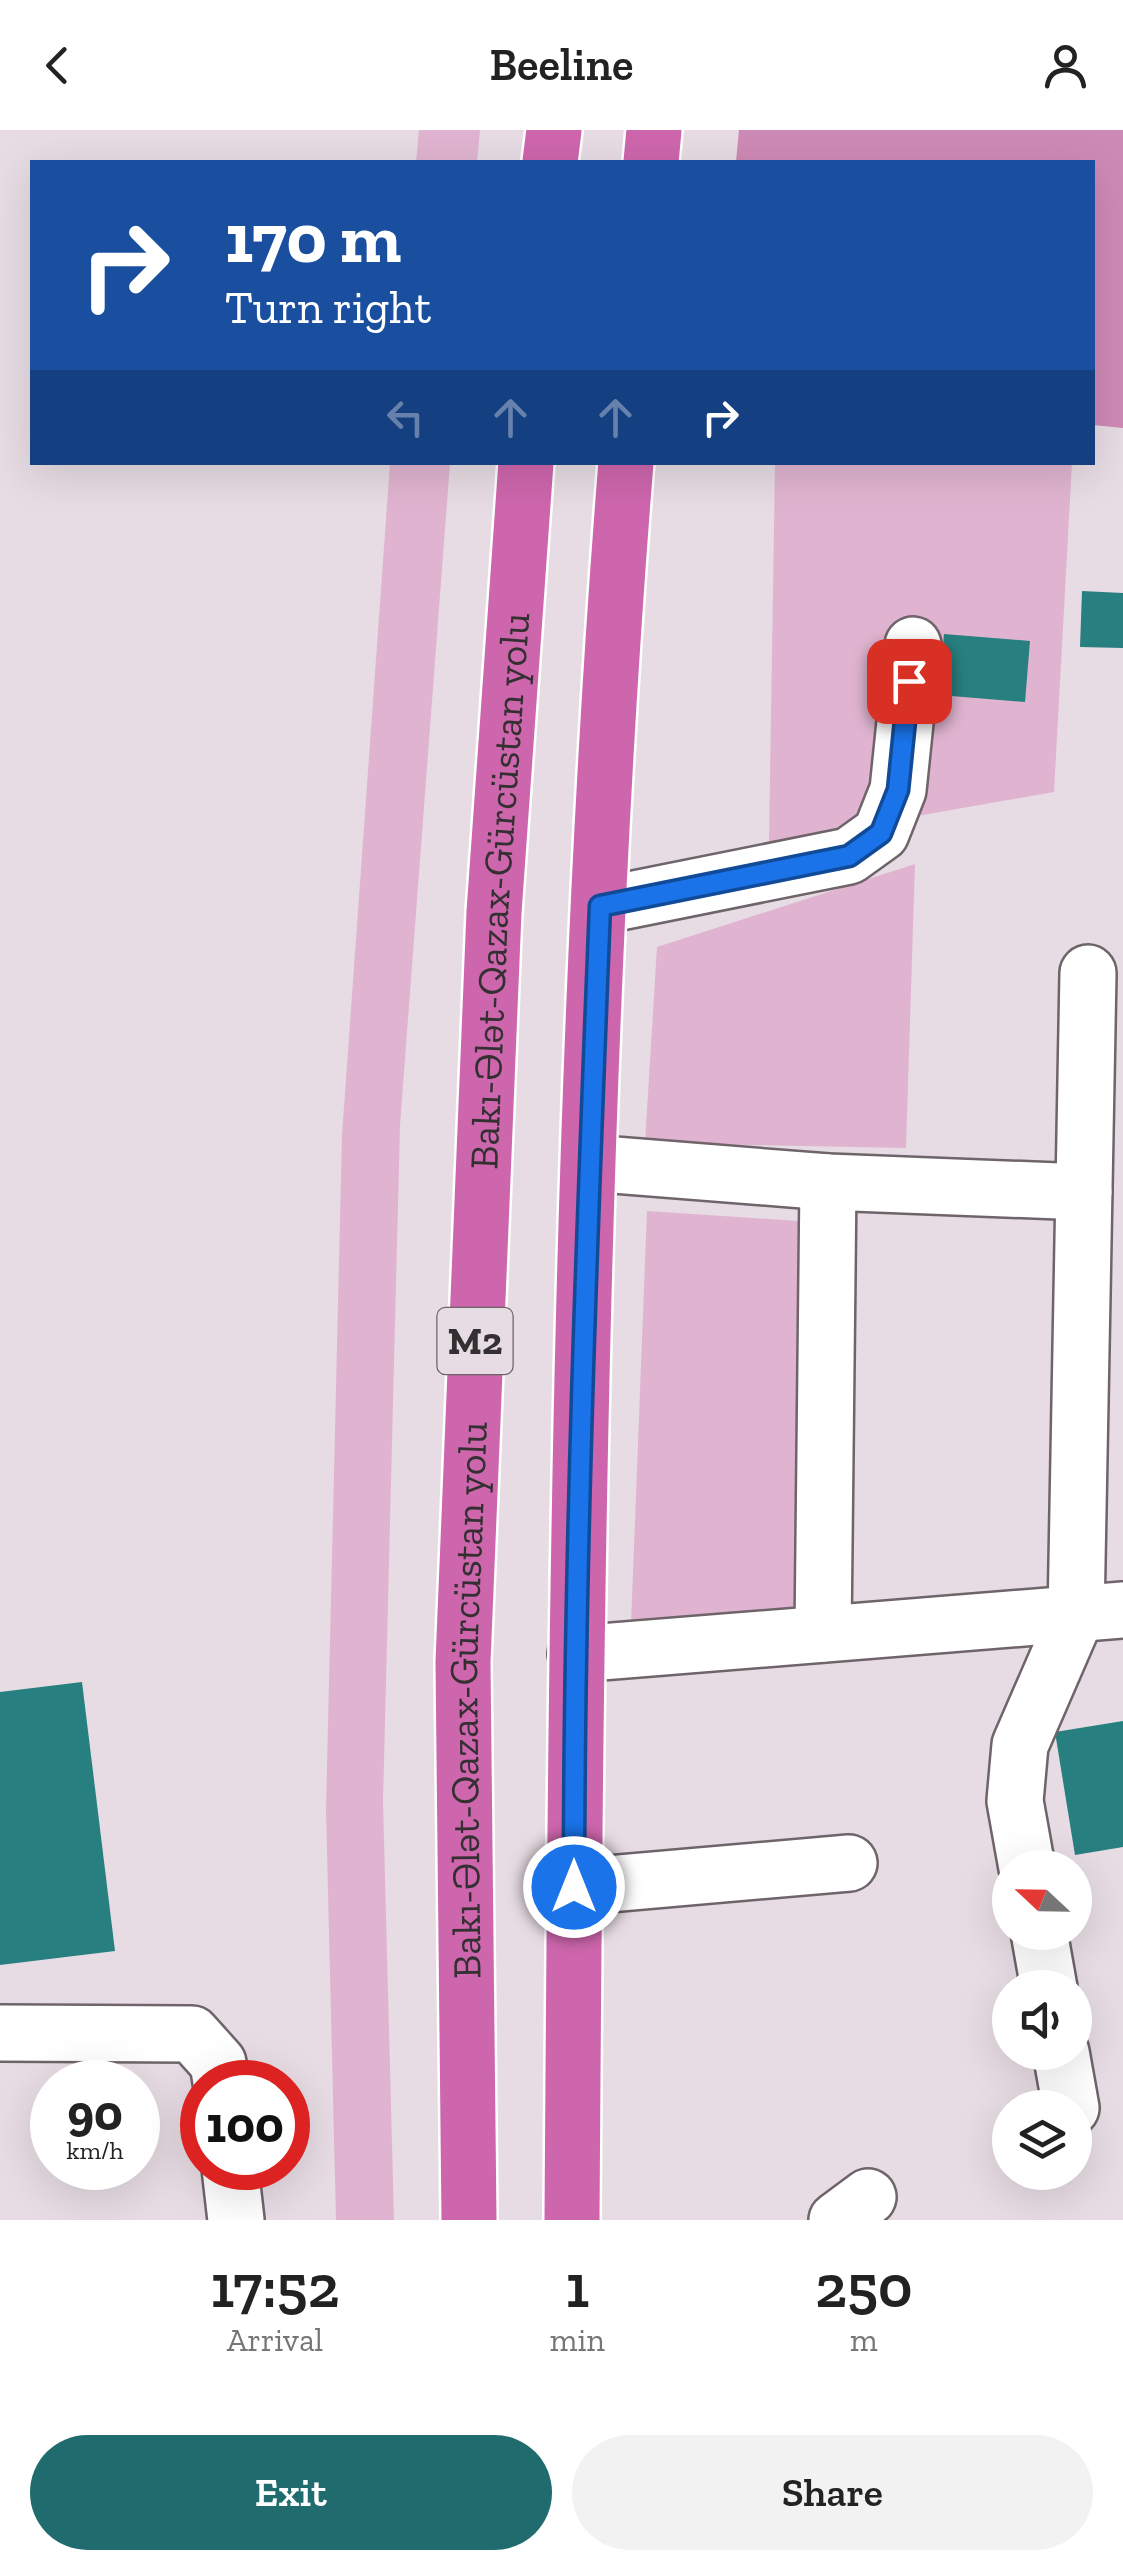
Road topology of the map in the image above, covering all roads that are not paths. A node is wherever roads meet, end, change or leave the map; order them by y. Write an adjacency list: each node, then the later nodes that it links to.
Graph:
1 (554, 130): 3 (highway)
2 (654, 130): 4 (highway)
3 (550, 160)
4 (651, 160)
5 (526, 465): 23 (highway, Bakı-Ələt-Qazax-Gürcüstan yolu / M2)
6 (626, 465): 8 (highway)
7 (913, 645): 8 (lane)
8 (600, 906): 10 (highway)
9 (1088, 973): 12 (lane)
10 (589, 1163): 11 (lane); 15 (highway)
11 (828, 1182): 12 (lane); 14 (lane)
12 (1084, 1192): 13 (lane)
13 (1100, 1613): 14 (lane); 16 (lane)
14 (823, 1634): 15 (lane)
15 (576, 1654): 18 (highway)
16 (1024, 1850)
17 (850, 1862): 18 (lane)
18 (574, 1887): 24 (highway)
19 (0, 2033): 20 (lane)
20 (215, 2060)
21 (233, 2190): 22 (lane)
22 (236, 2220)
23 (470, 2220)
24 (572, 2220)

